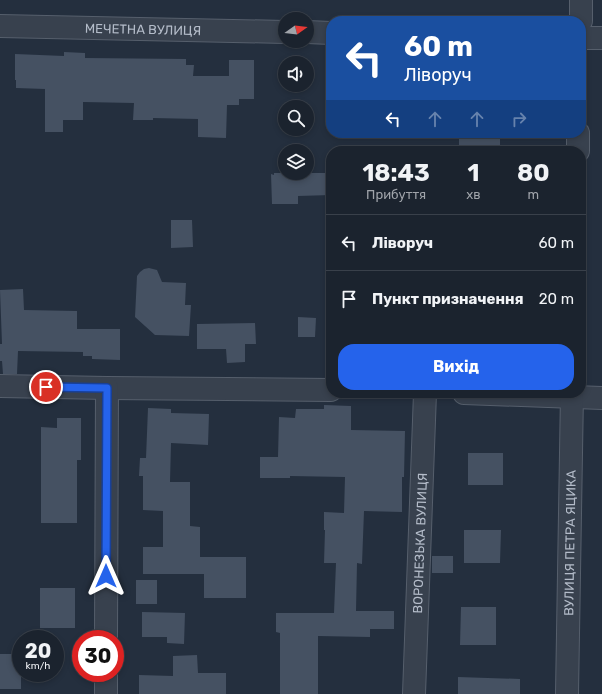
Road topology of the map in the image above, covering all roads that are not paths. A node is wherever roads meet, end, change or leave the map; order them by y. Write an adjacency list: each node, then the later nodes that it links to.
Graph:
1 (581, 0): 2 (street)
2 (581, 16)
3 (0, 26): 4 (street, МЕЧЕТНА ВУЛИЦЯ)
4 (278, 32)
5 (314, 32): 6 (street)
6 (326, 33)
7 (586, 38): 8 (street)
8 (602, 38)
9 (0, 386): 10 (street)
10 (107, 388): 11 (street); 16 (street)
11 (326, 390)
12 (586, 396): 15 (street)
13 (425, 398): 19 (street, ВОРОНЕЗЬКА ВУЛИЦЯ)
14 (572, 398): 20 (street, ВУЛИЦЯ ПЕТРА ЯЦИКА)
15 (602, 398)
16 (106, 630)
17 (106, 682): 18 (street)
18 (106, 694)
19 (414, 694)
20 (567, 694)

